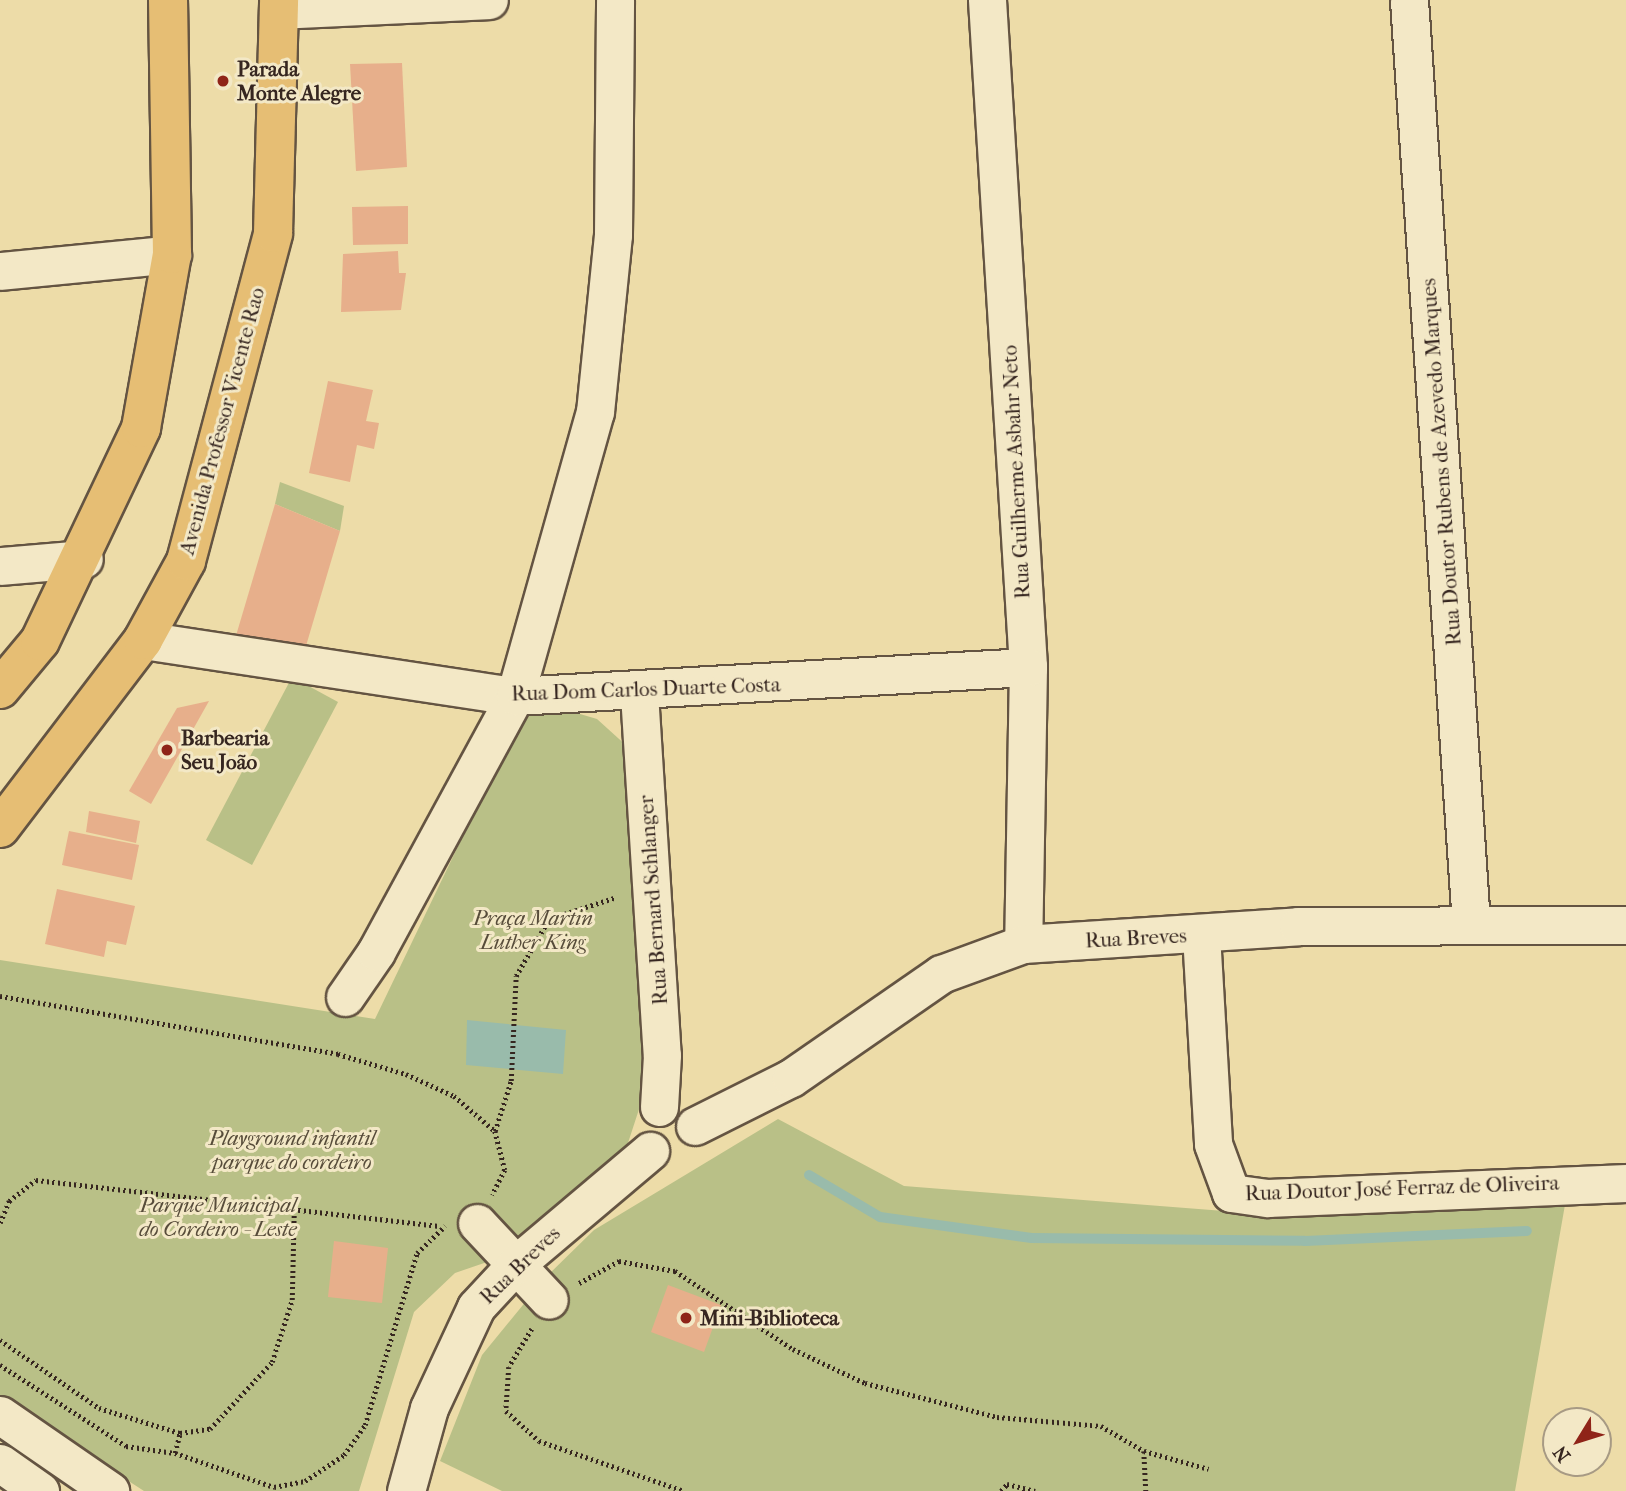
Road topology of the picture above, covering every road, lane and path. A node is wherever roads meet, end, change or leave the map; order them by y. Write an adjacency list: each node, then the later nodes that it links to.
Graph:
1 (167, 0): 7 (main road)
2 (489, 0): 6 (street)
3 (615, 0): 15 (street)
4 (987, 0): 12 (street, Rua Guilherme Asbahr Neto)
5 (1409, 0): 18 (street, Rua Doutor Rubens de Azevedo Marques)
6 (279, 5): 11 (main road, Avenida Professor Vicente Rao)
7 (172, 254): 8 (street); 9 (main road)
8 (0, 271)
9 (84, 559): 10 (street); 13 (main road)
10 (0, 566)
11 (142, 640): 15 (street, Rua Dom Carlos Duarte Costa); 16 (main road, Avenida Professor Vicente Rao)
12 (1028, 667): 14 (street, Rua Dom Carlos Duarte Costa); 21 (street, Rua Guilherme Asbahr Neto)
13 (0, 690)
14 (639, 693): 15 (street, Rua Dom Carlos Duarte Costa); 17 (street, Rua Bernard Schlanger)
15 (515, 696): 23 (street)
16 (0, 828)
17 (653, 890): 24 (street, Rua Bernard Schlanger); 26 (path)
18 (1471, 923): 19 (street, Rua Breves); 20 (street, Rua Breves)
19 (1626, 925)
20 (1201, 934): 21 (street, Rua Breves); 28 (street, Rua Doutor José Ferraz de Oliveira)
21 (1023, 944): 25 (street, Rua Breves)
22 (0, 996): 26 (path)
23 (345, 996)
24 (659, 1107): 25 (street); 27 (street)
25 (695, 1126): 27 (street)
26 (495, 1131): 31 (path)
27 (650, 1151): 33 (street, Rua Breves)
28 (1626, 1183)
29 (294, 1209): 30 (path); 32 (path); 38 (path)
30 (0, 1223)
31 (477, 1223): 32 (path); 33 (street)
32 (440, 1226): 40 (path)
33 (515, 1265): 34 (street); 45 (street, Rua Breves)
34 (549, 1300): 39 (path); 46 (path)
35 (0, 1340): 38 (path)
36 (0, 1364): 40 (path)
37 (0, 1415): 44 (street)
38 (180, 1433): 40 (path)
39 (1144, 1451): 42 (path); 49 (path)
40 (175, 1453)
41 (0, 1463): 43 (street)
42 (1209, 1468)
43 (40, 1491)
44 (110, 1491)
45 (406, 1491)
46 (684, 1491)
47 (1001, 1491): 48 (path)
48 (1035, 1491)
49 (1146, 1491)

